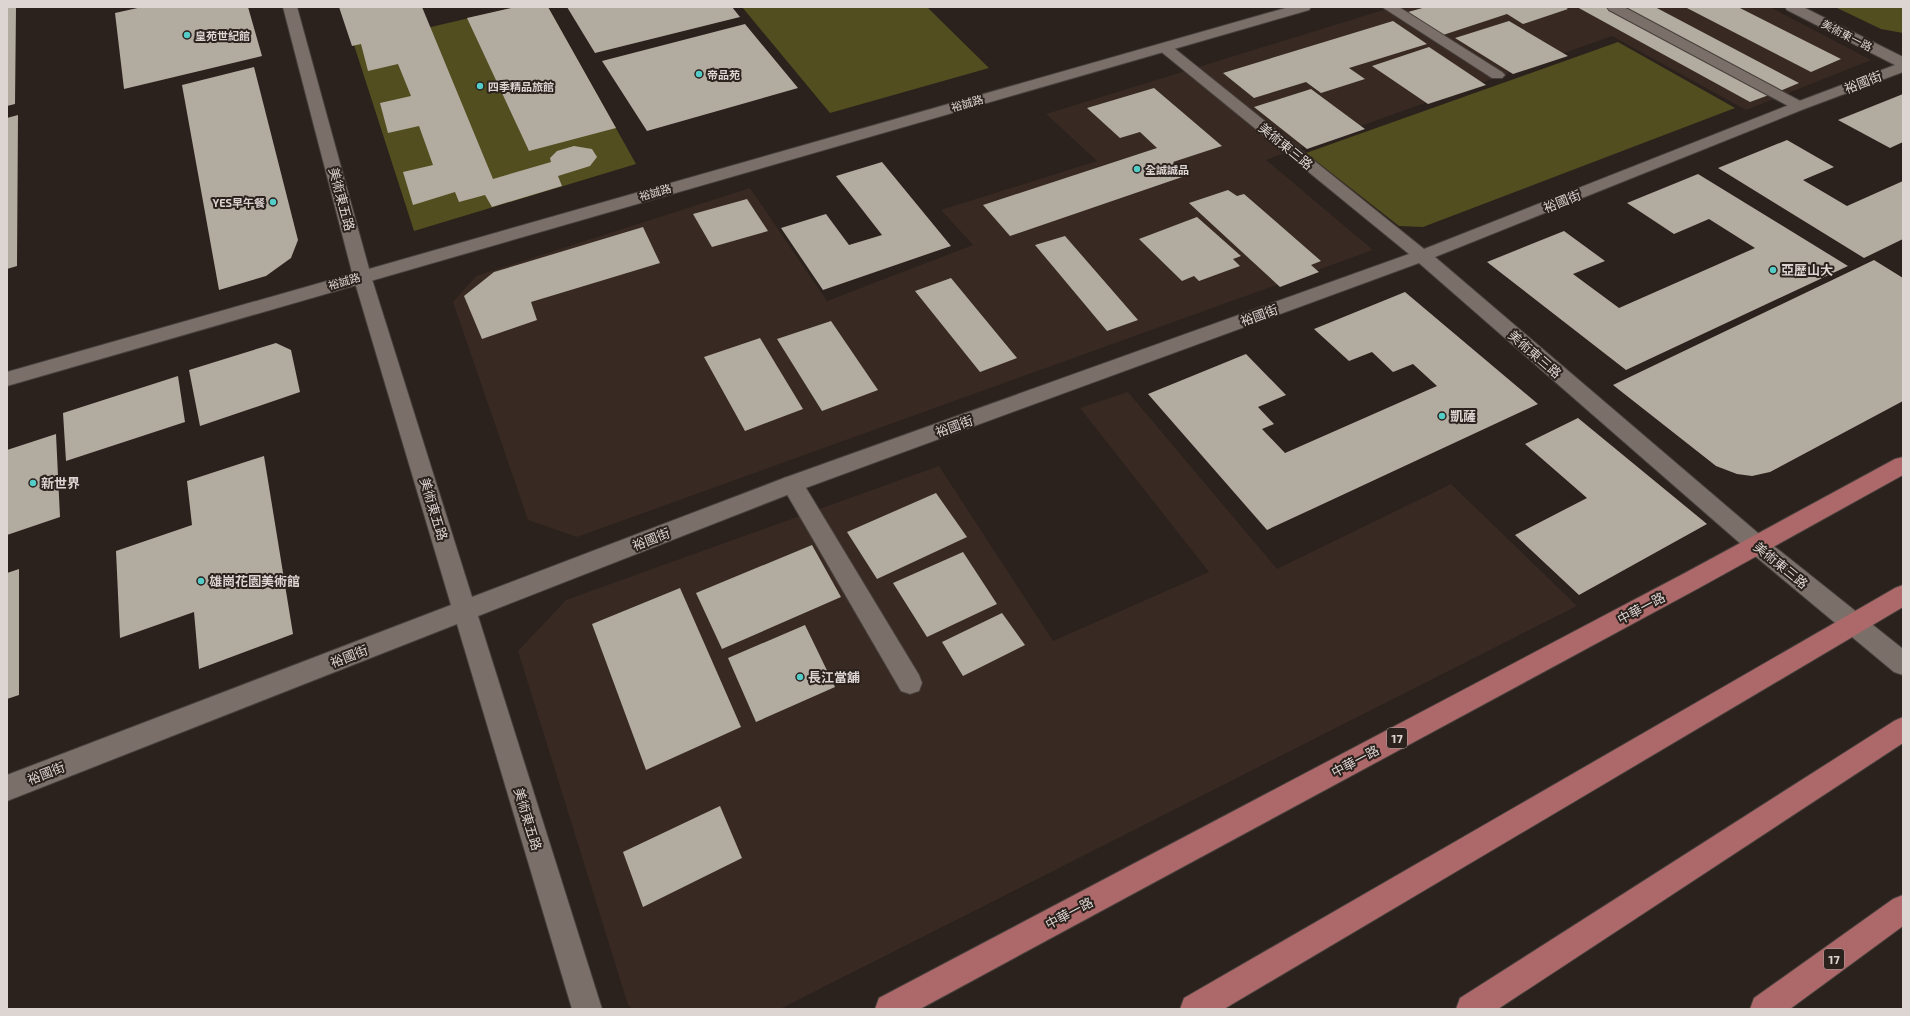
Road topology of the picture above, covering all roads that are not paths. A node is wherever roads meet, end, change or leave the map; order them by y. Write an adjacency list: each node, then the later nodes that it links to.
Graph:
1 (290, 7): 12 (street, 美術東五路)
2 (1304, 7): 6 (street, 裕誠路)
3 (1389, 7): 9 (street)
4 (1614, 7): 10 (street)
5 (1792, 7): 7 (street, 美術東一路)
6 (1164, 47): 11 (street, 美術東三路); 12 (street, 裕誠路)
7 (1903, 63)
8 (1903, 67): 10 (street, 裕國街)
9 (1497, 75)
10 (1799, 106): 11 (street, 裕國街)
11 (1422, 256): 15 (street, 裕國街); 16 (street, 美術東三路)
12 (362, 276): 13 (street, 裕誠路); 18 (street, 美術東五路)
13 (7, 379)
14 (1903, 465): 16 (main road, 中華一路 / 17)
15 (792, 484): 18 (street, 裕國街); 21 (street)
16 (1757, 546): 19 (street, 美術東三路); 26 (main road, 中華一路 / 17)
17 (1903, 595): 19 (main road)
18 (464, 611): 23 (street, 裕國街); 25 (street, 美術東五路)
19 (1854, 625): 20 (street, 美術東三路); 27 (main road)
20 (1903, 664)
21 (910, 683)
22 (1903, 729): 28 (main road)
23 (7, 788)
24 (1903, 909): 29 (main road, 17)
25 (587, 1009)
26 (890, 1009)
27 (1195, 1009)
28 (1471, 1009)
29 (1765, 1009)

